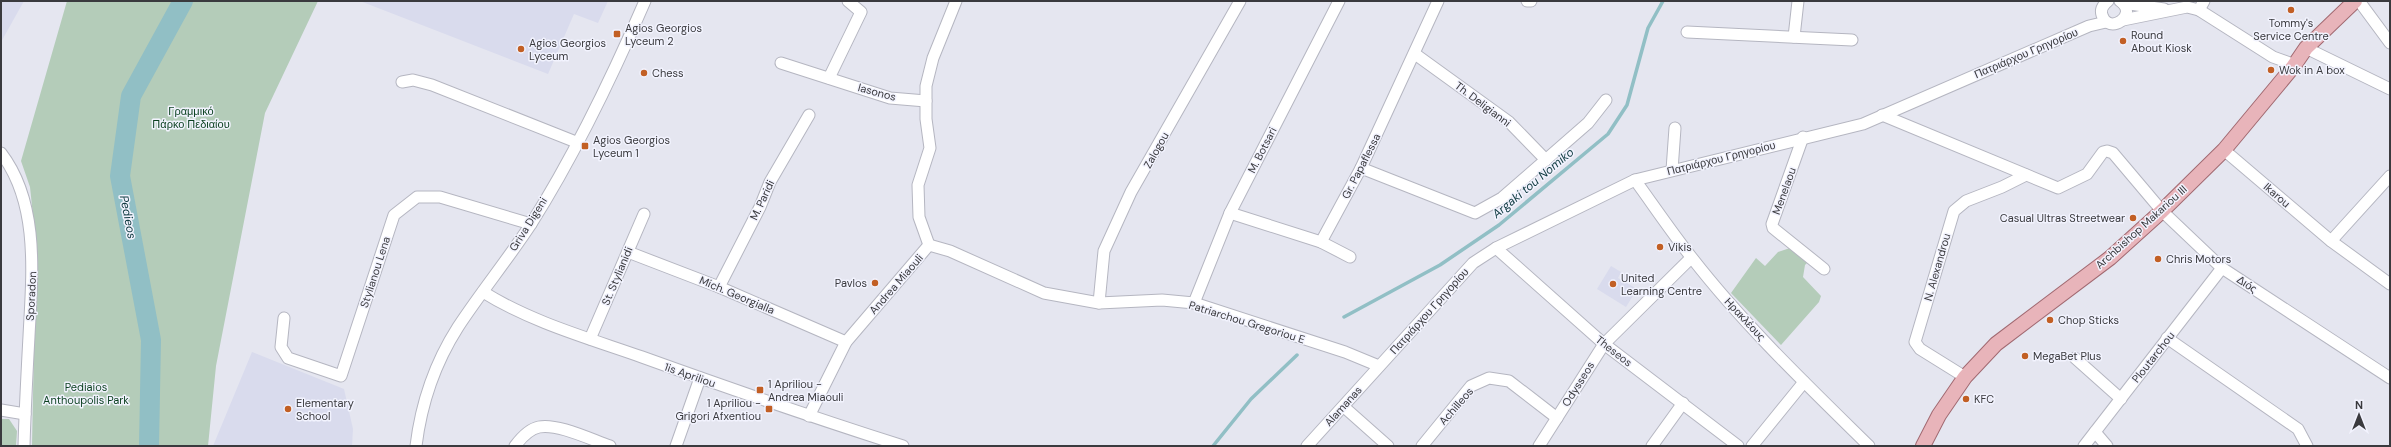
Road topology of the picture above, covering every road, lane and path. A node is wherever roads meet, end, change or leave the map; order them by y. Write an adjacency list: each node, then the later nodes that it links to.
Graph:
1 (645, 1): 35 (street, Griva Digeni)
2 (848, 1): 26 (street)
3 (956, 1): 30 (street, Andrea Miaouli)
4 (1339, 1): 45 (street, M. Botsari)
5 (1438, 1): 23 (street, Gr. Papaflessa)
6 (1527, 1): 7 (street)
7 (1531, 1)
8 (1798, 1): 19 (street)
9 (2355, 1): 22 (main road, Archbishop Makariou III)
10 (2359, 1): 21 (street)
11 (1236, 2): 60 (street, Zalogou)
12 (2102, 2): 17 (street)
13 (2121, 2): 15 (street); 16 (street)
14 (2201, 5): 15 (street); 25 (street)
15 (2167, 10): 16 (street, Πατριάρχου Γρηγορίου)
16 (2123, 20): 17 (street, Πατριάρχου Γρηγορίου)
17 (2106, 22): 32 (street, Πατριάρχου Γρηγορίου)
18 (1687, 32): 19 (street)
19 (1794, 37): 20 (street)
20 (1852, 40)
21 (2390, 43)
22 (2306, 48): 25 (main road, Archbishop Makariou III); 28 (street)
23 (1415, 54): 38 (street, Th. Deligianni); 39 (street, Gr. Papaflessa)
24 (782, 63): 26 (street, Iasonos)
25 (2295, 65): 36 (main road, Archbishop Makariou III)
26 (828, 78): 30 (street, Iasonos)
27 (402, 82): 35 (street)
28 (2390, 89)
29 (1606, 100): 38 (street)
30 (926, 101): 50 (street, Andrea Miaouli)
31 (809, 115): 58 (street, M. Paridi)
32 (1882, 115): 34 (street, Πατριάρχου Γρηγορίου); 41 (street)
33 (1675, 128): 40 (street)
34 (1803, 137): 40 (street, Πατριάρχου Γρηγορίου); 56 (street, Menelaou)
35 (576, 142): 47 (street, Griva Digeni)
36 (2224, 150): 44 (main road, Archbishop Makariou III); 48 (street, Ikarou)
37 (1, 153): 77 (street, Sporadon)
38 (1546, 160): 39 (street)
39 (1360, 168): 49 (street, Gr. Papaflessa)
40 (1672, 170): 43 (street, Πατριάρχου Γρηγορίου)
41 (2026, 175): 44 (street, Διός); 69 (street, N. Alexandrou)
42 (2390, 176): 48 (street)
43 (1635, 180): 51 (street, Πατριάρχου Γρηγορίου); 54 (street, Ηρακλέους)
44 (2162, 211): 55 (street, Διός); 69 (main road, Archbishop Makariou III)
45 (1230, 213): 49 (street); 61 (street, M. Botsari)
46 (644, 214): 52 (street, St. Stylianidi)
47 (531, 224): 59 (street, Griva Digeni); 62 (street, Stylianou Lena)
48 (2331, 241): 57 (street, Ikarou)
49 (1321, 242): 53 (street)
50 (929, 245): 60 (street, Patriarchou Gregoriou E); 65 (street, Andrea Miaouli)
51 (1496, 248): 66 (street, Theseos); 68 (street, Πατριάρχου Γρηγορίου)
52 (628, 252): 58 (street, Mich. Georgialla); 64 (street, St. Stylianidi)
53 (1350, 257)
54 (1692, 258): 66 (street, Odysseos); 72 (street, Ηρακλέους)
55 (2222, 268): 63 (street, Ploutarchou); 71 (street, Διός)
56 (1824, 269)
57 (2390, 284)
58 (719, 287): 65 (street, Mich. Georgialla)
59 (483, 292): 64 (street, 1is Apriliou); 82 (street, Griva Digeni)
60 (1100, 303): 61 (street, Patriarchou Gregoriou E)
61 (1194, 303): 68 (street, Patriarchou Gregoriou E)
62 (284, 318)
63 (2167, 338): 73 (street, Ploutarchou); 98 (street)
64 (590, 339): 70 (street, 1is Apriliou)
65 (846, 342): 78 (street, Andrea Miaouli)
66 (1604, 344): 74 (street, Theseos); 79 (street, Odysseos)
67 (2075, 358): 73 (street)
68 (1379, 366): 75 (street, Alamanas)
69 (1965, 377): 95 (main road, Archbishop Makariou III)
70 (700, 378): 78 (street, 1is Apriliou); 85 (street)
71 (2390, 378)
72 (1804, 382): 93 (street); 94 (street, Ηρακλέους)
73 (2120, 399): 80 (street, Ploutarchou)
74 (1683, 404): 91 (street); 92 (street, Theseos)
75 (1344, 407): 87 (street, Alamanas); 88 (street)
76 (1, 410): 77 (street)
77 (25, 414): 81 (street, Sporadon)
78 (809, 416): 86 (street, 1is Apriliou)
79 (1557, 418): 89 (street, Achilleos); 90 (street, Odysseos)
80 (2095, 432): 96 (street, Ploutarchou); 97 (street)
81 (24, 446)
82 (416, 446)
83 (515, 446): 84 (street)
84 (610, 446)
85 (676, 446)
86 (902, 446)
87 (1307, 446)
88 (1388, 446)
89 (1422, 446)
90 (1539, 446)
91 (1652, 446)
92 (1738, 446)
93 (1752, 446)
94 (1868, 446)
95 (1923, 446)
96 (2084, 446)
97 (2107, 446)
98 (2307, 446)

